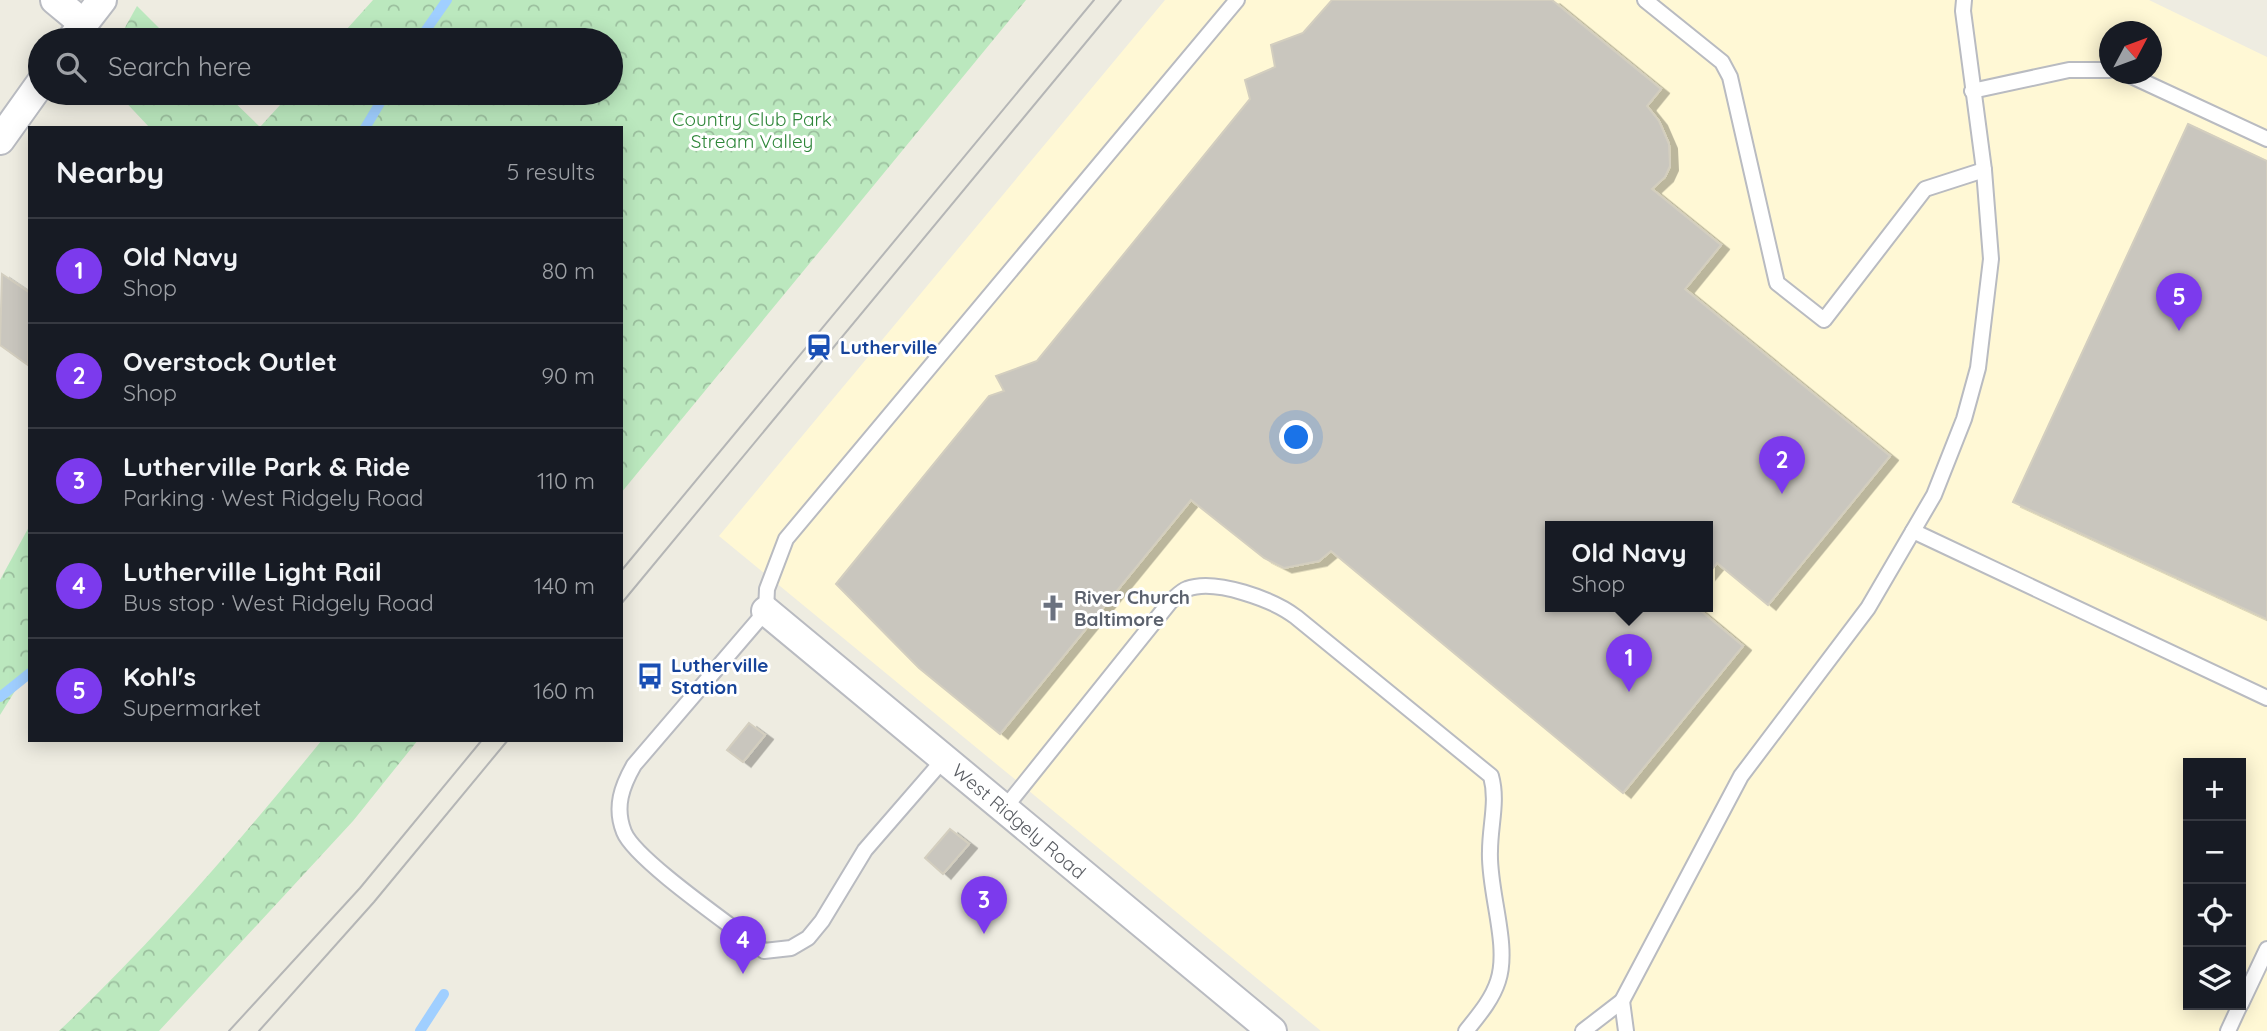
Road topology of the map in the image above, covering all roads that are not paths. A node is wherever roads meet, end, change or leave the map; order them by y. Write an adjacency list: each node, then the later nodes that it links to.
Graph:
1 (55, 0): 6 (street)
2 (102, 0): 7 (street)
3 (1237, 0): 16 (lane)
4 (1645, 0): 14 (lane)
5 (1964, 0): 10 (lane)
6 (75, 28)
7 (81, 28)
8 (2099, 70): 10 (lane)
9 (2149, 84): 12 (lane)
10 (1972, 91): 14 (lane)
11 (28, 101): 13 (street)
12 (2267, 139)
13 (0, 140)
14 (1984, 170): 15 (lane)
15 (1913, 531): 17 (lane); 22 (lane)
16 (766, 611): 18 (street, West Ridgely Road); 18 (lane)
17 (2267, 698)
18 (944, 759): 19 (street, West Ridgely Road)
19 (1004, 808): 24 (street, West Ridgely Road); 25 (lane)
20 (2267, 949): 21 (lane)
21 (2246, 993)
22 (1622, 1001): 26 (lane); 27 (lane)
23 (2238, 1010): 28 (lane)
24 (1272, 1031)
25 (1466, 1031)
26 (1583, 1031)
27 (1626, 1031)
28 (2228, 1031)

